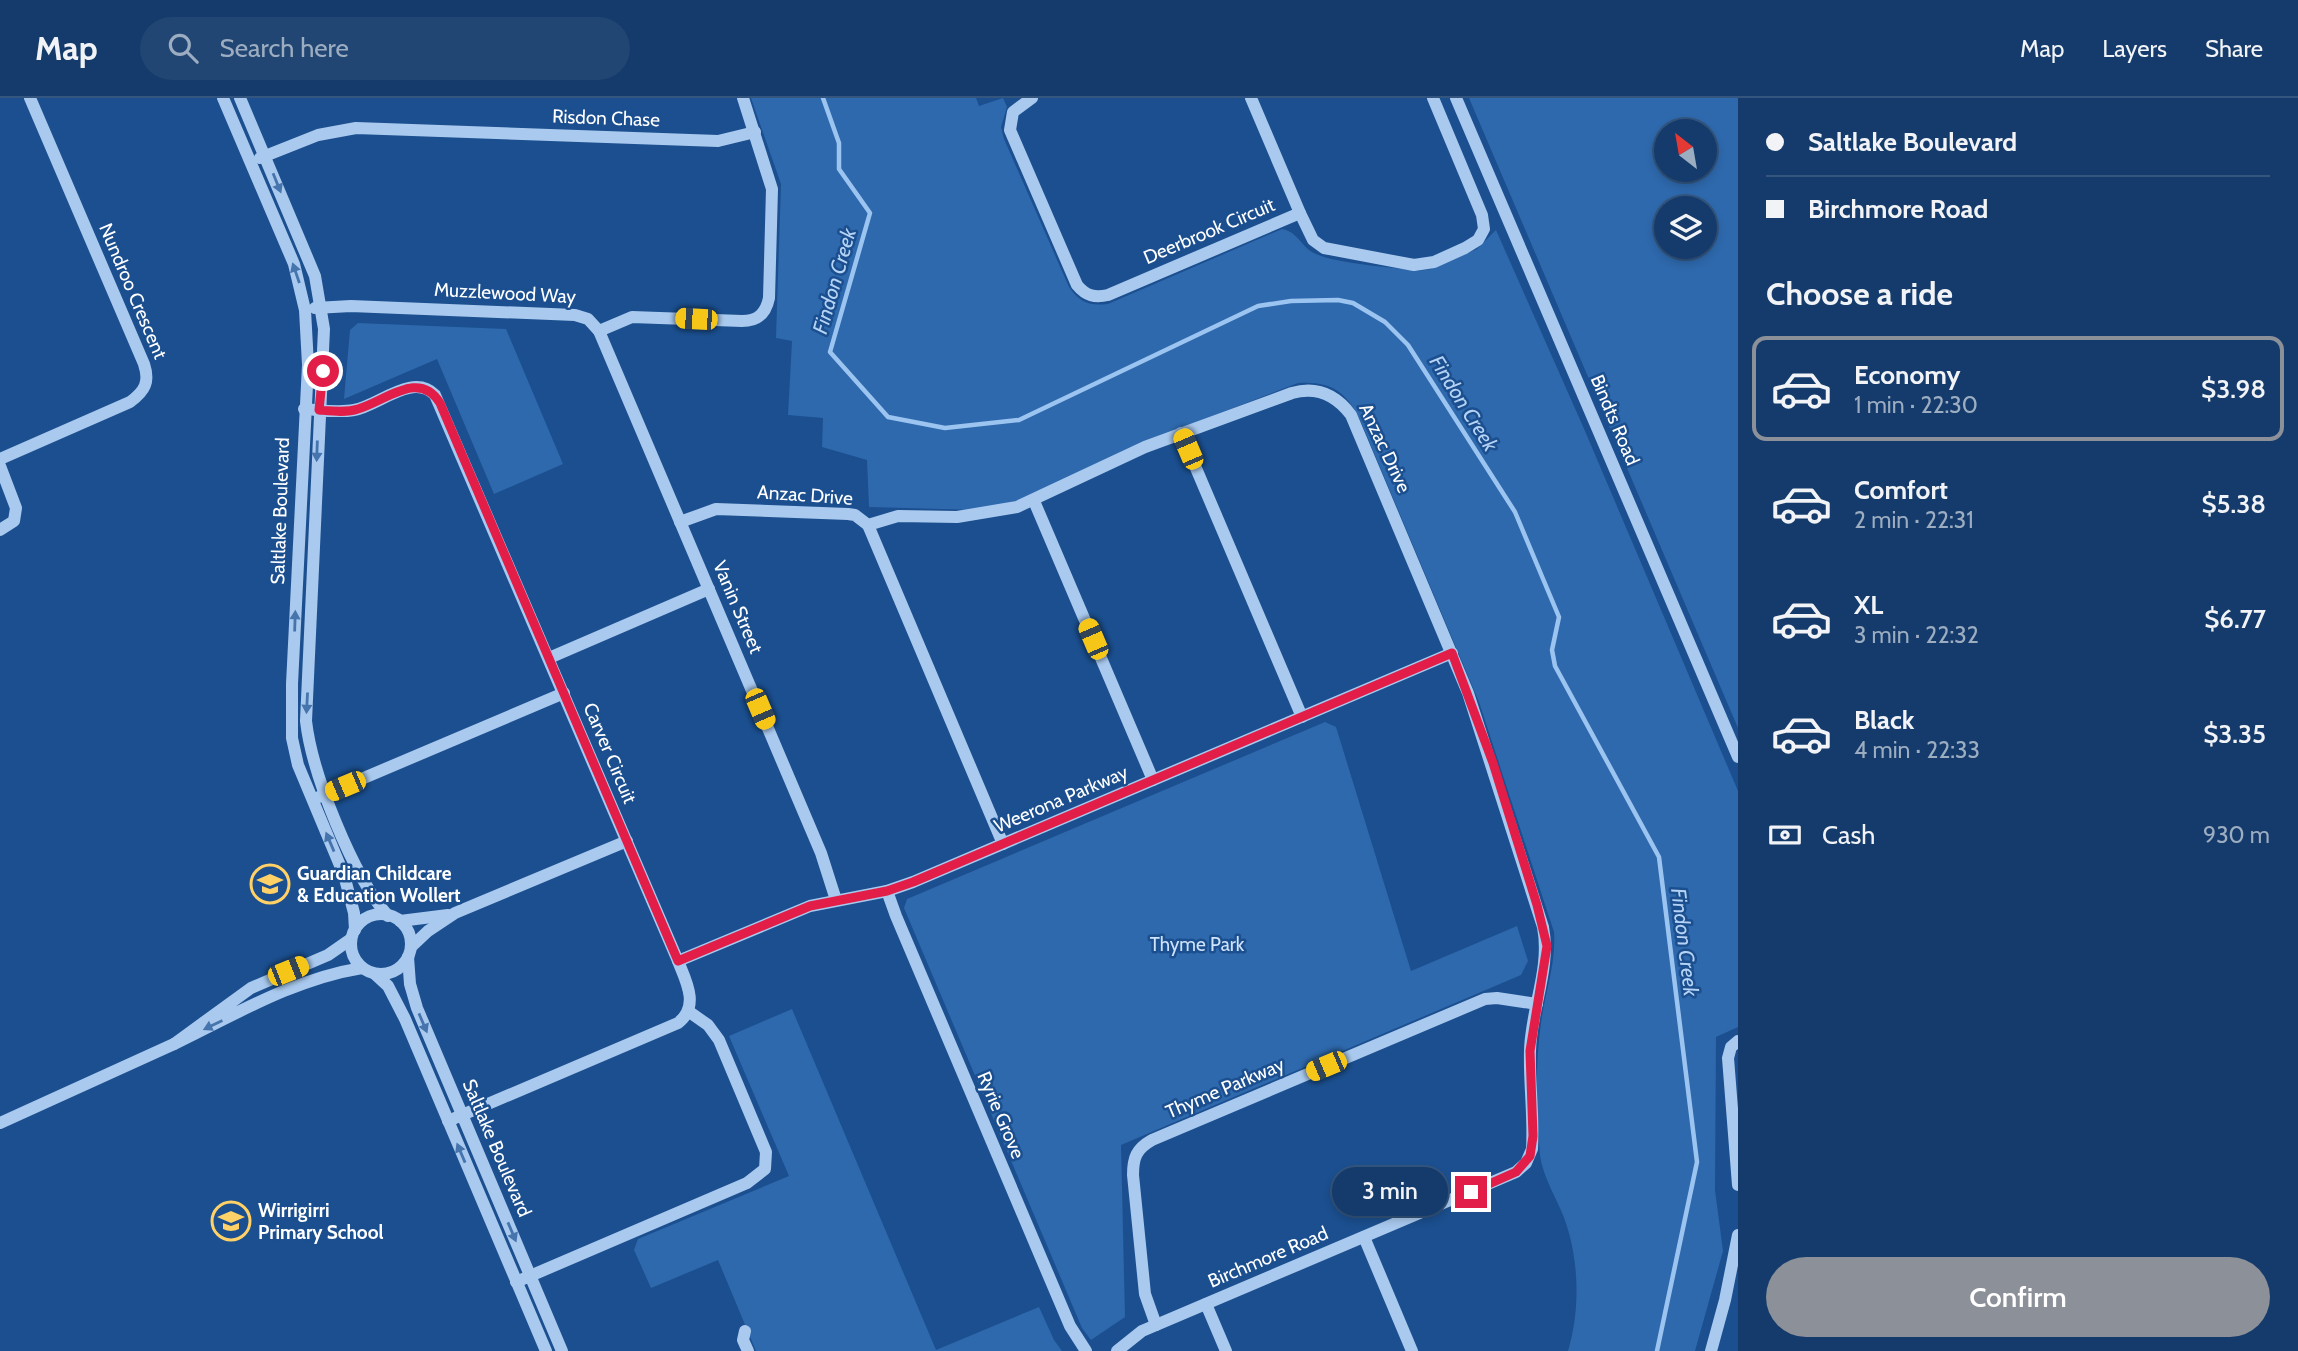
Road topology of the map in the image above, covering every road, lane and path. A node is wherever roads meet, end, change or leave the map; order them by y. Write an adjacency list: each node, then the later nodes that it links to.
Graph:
1 (30, 98): 19 (street, Nundroo Crescent)
2 (223, 98): 11 (street, Saltlake Boulevard)
3 (240, 98): 10 (street, Saltlake Boulevard)
4 (743, 98): 9 (street)
5 (1032, 98): 12 (street, Deerbrook Circuit)
6 (1251, 98): 12 (street)
7 (1433, 98): 12 (street, Deerbrook Circuit)
8 (1456, 98): 30 (street, Bindts Road)
9 (755, 132): 10 (street, Risdon Chase); 15 (street)
10 (265, 156): 11 (street, Risdon Chase); 13 (street, Saltlake Boulevard, one-way to 13)
11 (250, 162): 14 (street, Saltlake Boulevard, one-way to 11)
12 (1300, 213)
13 (321, 307): 14 (street, Muzzlewood Way); 15 (street, Muzzlewood Way); 17 (street, Saltlake Boulevard)
14 (305, 310): 16 (street, Saltlake Boulevard)
15 (599, 331): 22 (street, Vanin Street)
16 (304, 409): 17 (street, Carver Circuit); 33 (street, Saltlake Boulevard, one-way to 16)
17 (319, 410): 27 (street, Carver Circuit); 32 (street, Saltlake Boulevard, one-way to 32)
18 (1181, 433): 21 (street, Anzac Drive); 26 (street, Anzac Drive); 29 (street)
19 (0, 459)
20 (0, 466): 24 (street)
21 (1034, 500): 23 (street, Anzac Drive); 31 (street)
22 (680, 522): 23 (street, Anzac Drive); 25 (street, Vanin Street)
23 (868, 526): 35 (street)
24 (0, 530)
25 (709, 590): 27 (street); 37 (street, Vanin Street)
26 (1452, 653): 29 (street, Weerona Parkway); 45 (street, Anzac Drive)
27 (549, 658): 28 (street, Carver Circuit)
28 (564, 693): 32 (street); 34 (street, Carver Circuit)
29 (1302, 717): 31 (street, Weerona Parkway)
30 (1738, 757)
31 (1153, 780): 35 (street, Weerona Parkway)
32 (326, 794): 33 (street); 39 (street, Saltlake Boulevard)
33 (312, 800): 40 (street, Saltlake Boulevard, one-way to 33)
34 (626, 841): 38 (street); 42 (street, Carver Circuit)
35 (1003, 844): 36 (street, Weerona Parkway)
36 (887, 891): 37 (street, Weerona Parkway); 64 (street, Ryrie Grove)
37 (836, 900): 42 (street, Weerona Parkway)
38 (455, 914): 39 (street); 41 (street)
39 (394, 918): 40 (street); 41 (street)
40 (353, 935): 43 (street); 48 (street)
41 (409, 952): 44 (street); 49 (street, Saltlake Boulevard, one-way to 49)
42 (678, 961): 46 (street, Carver Circuit)
43 (362, 968): 44 (street); 48 (street, one-way to 48)
44 (375, 974): 50 (street, Saltlake Boulevard)
45 (1537, 1004): 52 (street, Anzac Drive); 59 (street, Thyme Parkway)
46 (688, 1011): 49 (street); 56 (street)
47 (1738, 1041): 53 (street)
48 (174, 1044): 51 (street)
49 (462, 1115): 50 (street); 56 (street, Saltlake Boulevard, one-way to 56)
50 (448, 1121): 57 (street, Saltlake Boulevard, one-way to 50)
51 (0, 1123)
52 (1533, 1136): 54 (street, Birchmore Road)
53 (1738, 1185)
54 (1364, 1237): 58 (street, Birchmore Road); 67 (street)
55 (1738, 1238): 68 (street)
56 (530, 1276): 57 (street); 62 (street, Saltlake Boulevard)
57 (516, 1282): 61 (street, Saltlake Boulevard)
58 (1206, 1304): 59 (street, Birchmore Road); 66 (street)
59 (1156, 1325): 65 (street, Birchmore Road)
60 (745, 1331): 63 (street)
61 (546, 1351)
62 (562, 1351)
63 (748, 1351)
64 (1086, 1351)
65 (1117, 1351)
66 (1226, 1351)
67 (1412, 1351)
68 (1710, 1351)

